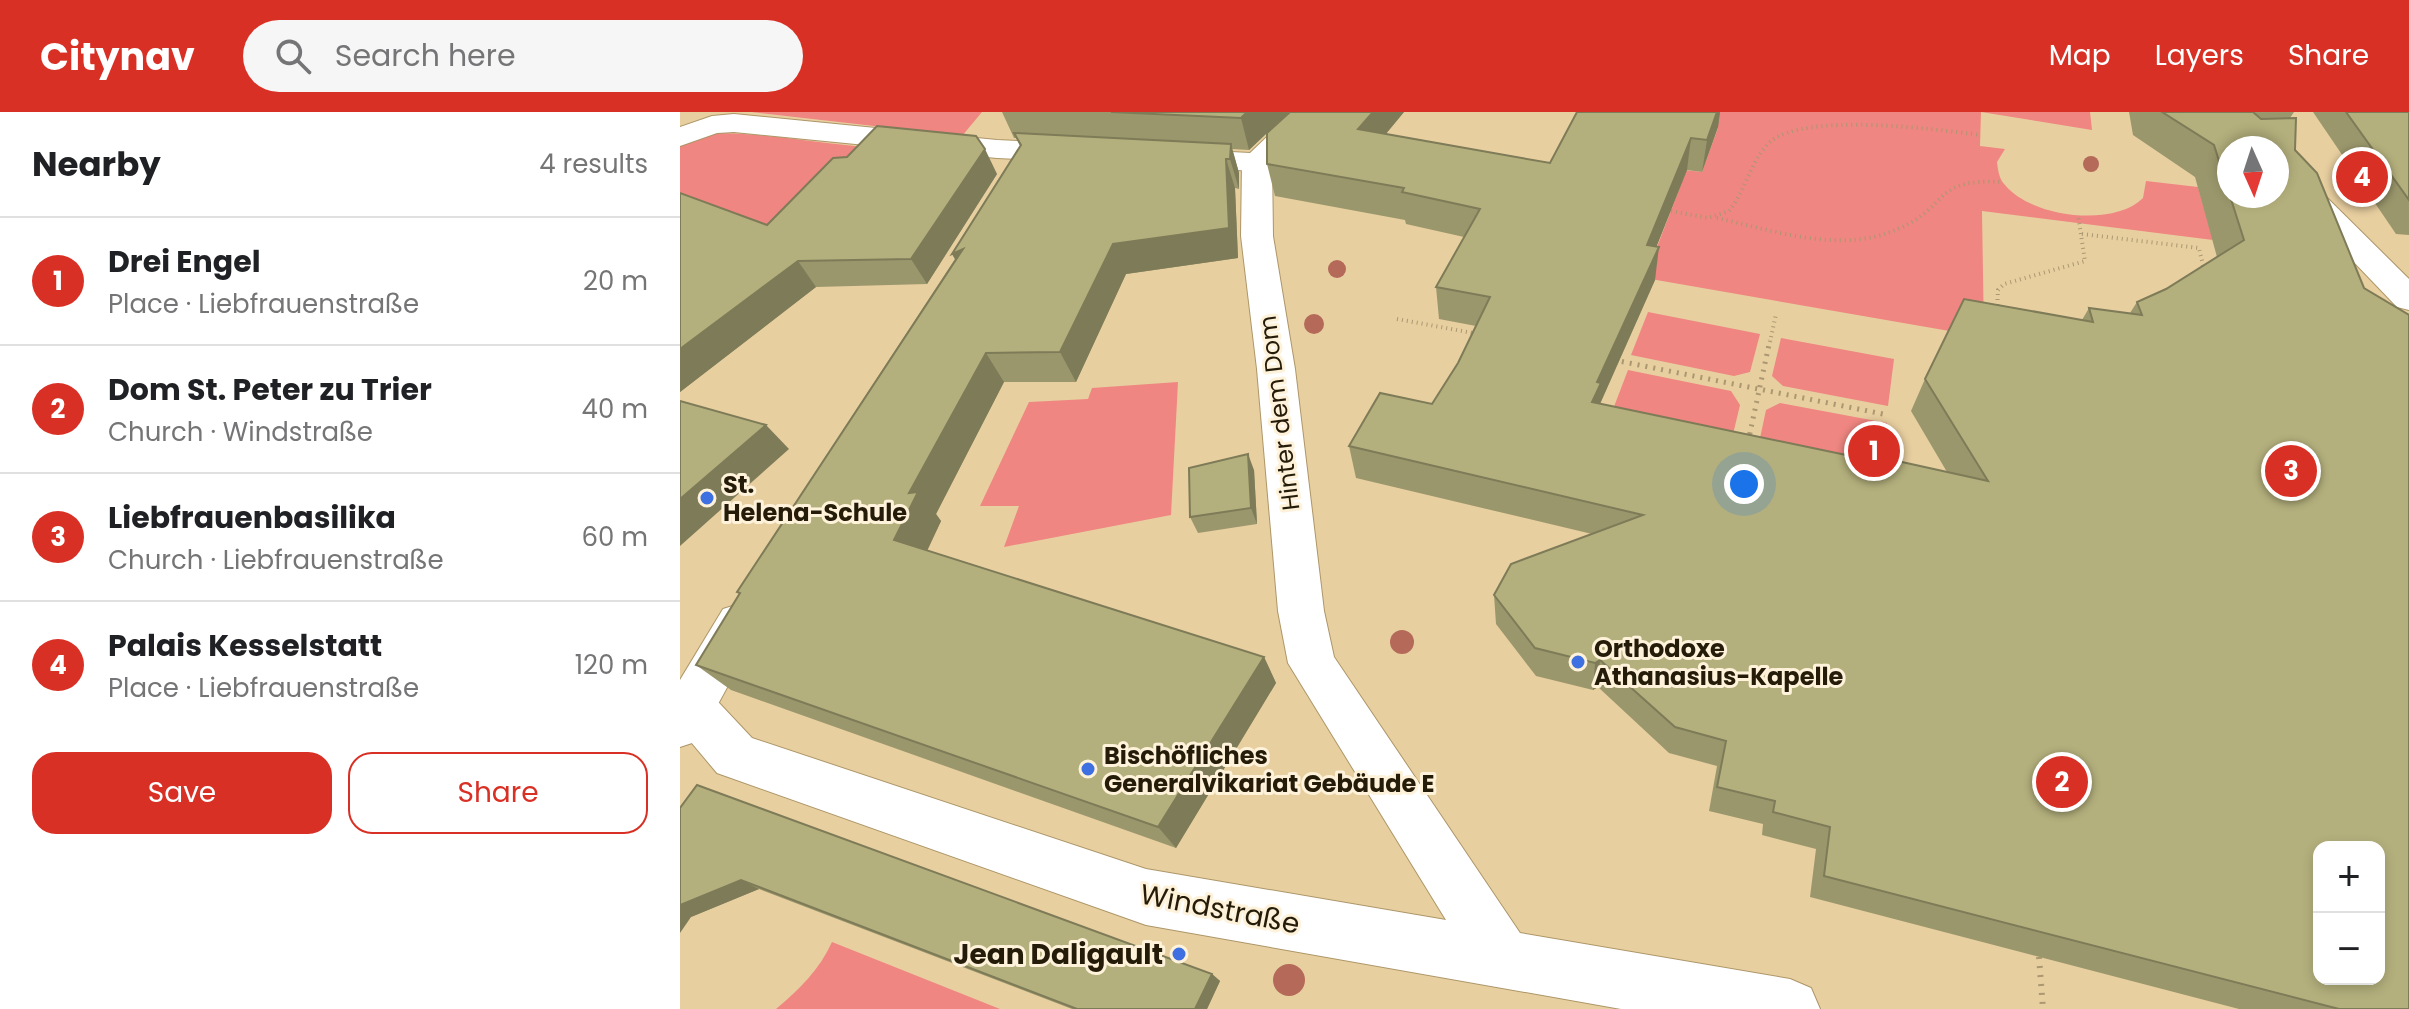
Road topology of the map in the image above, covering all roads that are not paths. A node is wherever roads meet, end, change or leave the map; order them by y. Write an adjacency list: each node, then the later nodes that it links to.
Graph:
1 (1310, 112): 6 (street)
2 (998, 135): 3 (street); 4 (street); 8 (street)
3 (680, 137)
4 (1104, 154)
5 (1150, 157): 6 (street)
6 (1257, 162): 12 (street, Hinter dem Dom)
7 (2289, 177): 9 (street)
8 (1009, 186)
9 (2409, 299)
10 (746, 612): 11 (street)
11 (685, 714): 12 (street, Windstraße)
12 (1503, 959): 13 (street, Windstraße)
13 (1790, 1009)

